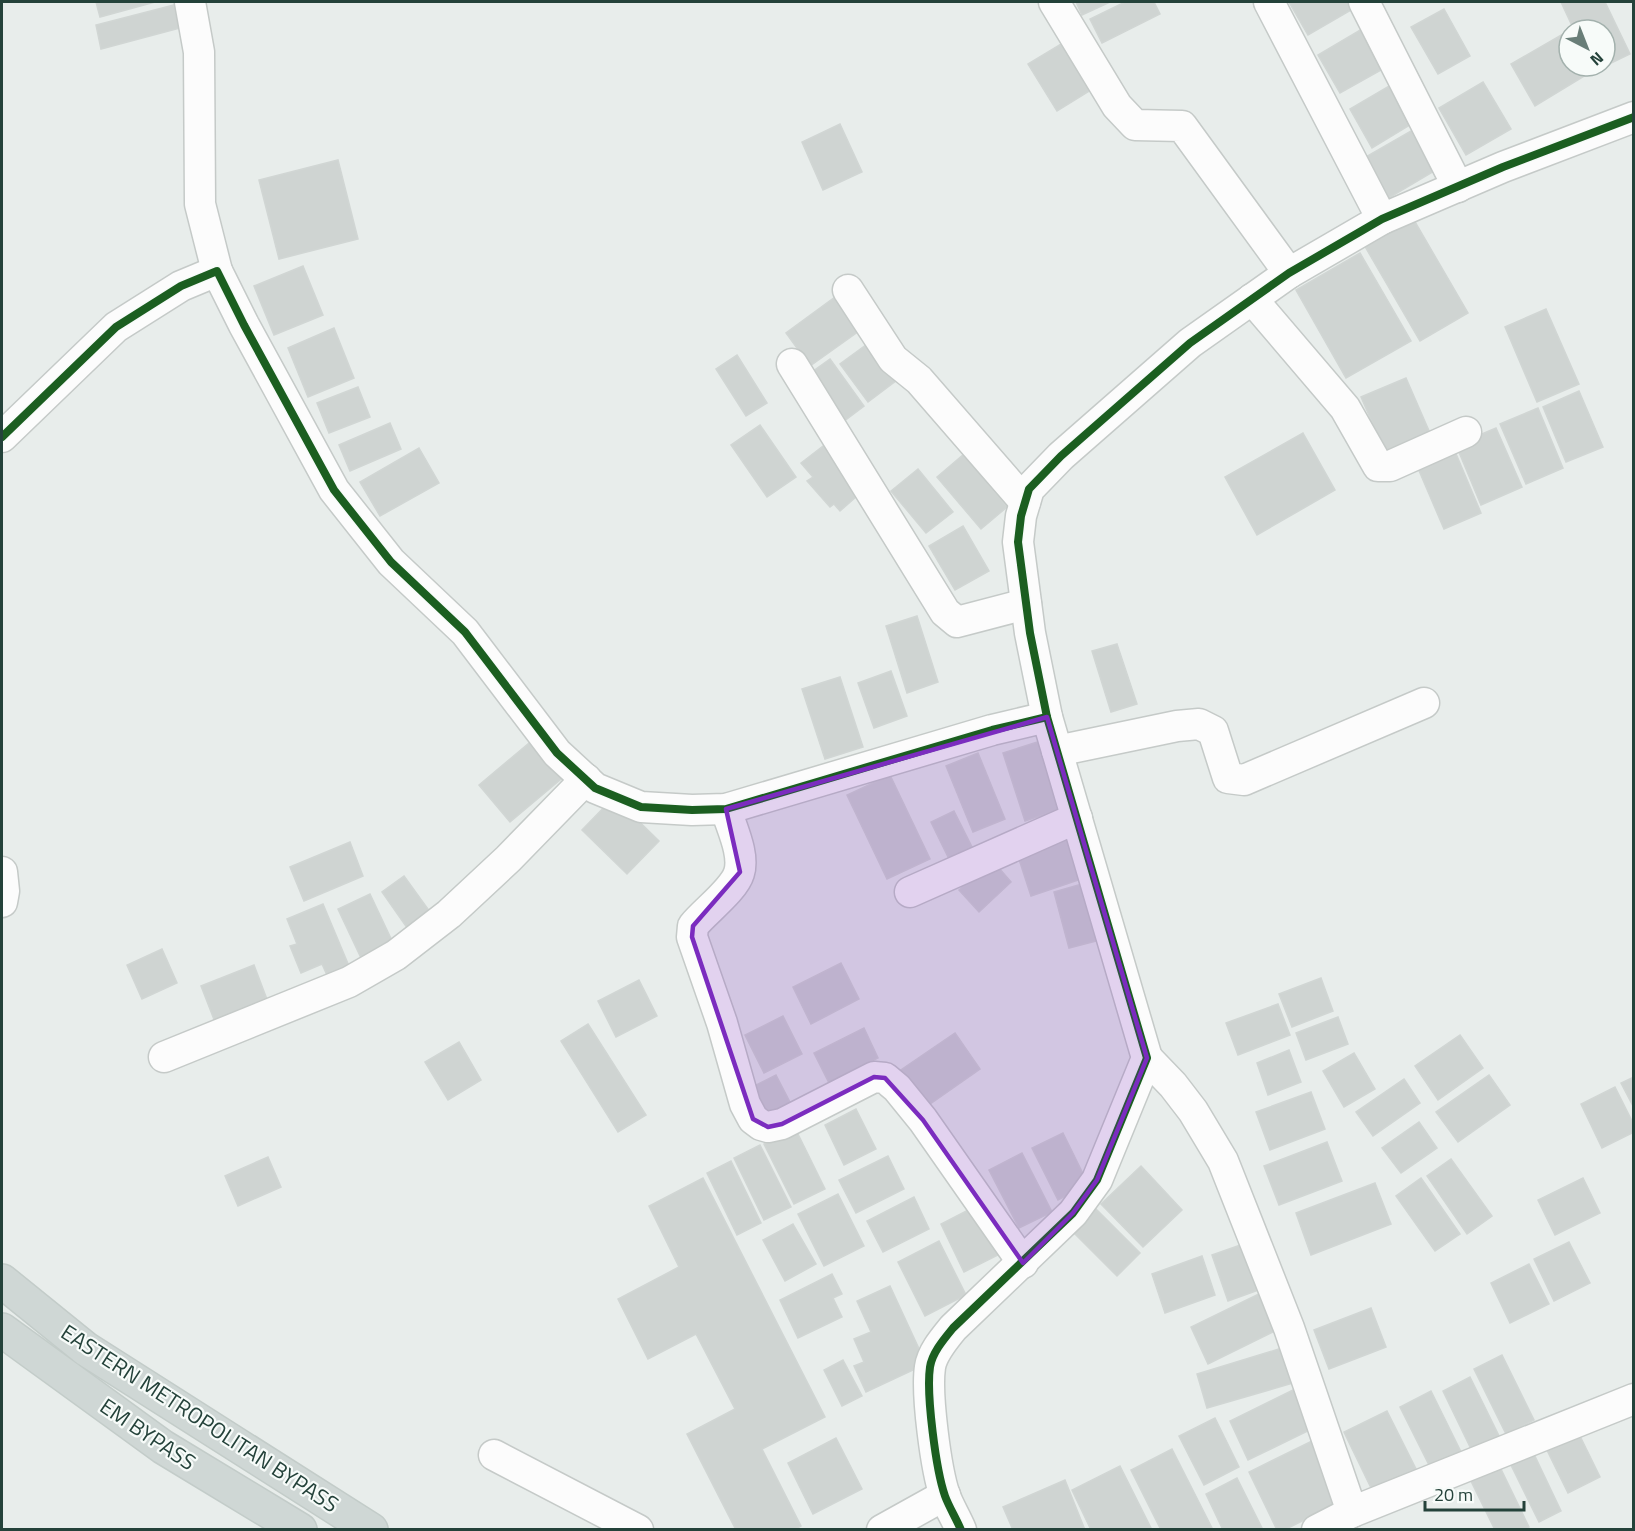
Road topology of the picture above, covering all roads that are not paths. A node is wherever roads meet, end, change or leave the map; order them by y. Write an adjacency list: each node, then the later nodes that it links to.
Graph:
1 (190, 2): 8 (street)
2 (1054, 2): 9 (street)
3 (1269, 2): 7 (street)
4 (1364, 2): 6 (street)
5 (1634, 117): 6 (street)
6 (1458, 187): 7 (street)
7 (1382, 219): 9 (street)
8 (217, 270): 13 (street); 20 (street)
9 (1289, 273): 11 (street)
10 (848, 290): 15 (street)
11 (1252, 299): 14 (street); 15 (street)
12 (792, 364): 16 (street)
13 (6, 422)
14 (1466, 432)
15 (1025, 502): 16 (street)
16 (1026, 604): 18 (street)
17 (1424, 703): 19 (street)
18 (1047, 717): 19 (street); 21 (street)
19 (1057, 751): 22 (street)
20 (586, 779): 21 (street); 26 (street)
21 (726, 809): 28 (street)
22 (1077, 818): 24 (street); 27 (street)
23 (2, 872): 25 (street)
24 (910, 892)
25 (2, 902)
26 (164, 1057)
27 (1147, 1058): 28 (street); 34 (street)
28 (1023, 1263): 33 (street)
29 (2, 1281): 36 (main road, EASTERN METROPOLITAN BYPASS)
30 (2, 1330): 35 (main road, EM BYPASS)
31 (1634, 1399): 34 (street)
32 (494, 1455): 37 (street)
33 (945, 1495): 38 (street); 39 (street)
34 (1352, 1512): 40 (street)
35 (300, 1530)
36 (371, 1530)
37 (638, 1530)
38 (882, 1530)
39 (961, 1530)
40 (1317, 1530)

